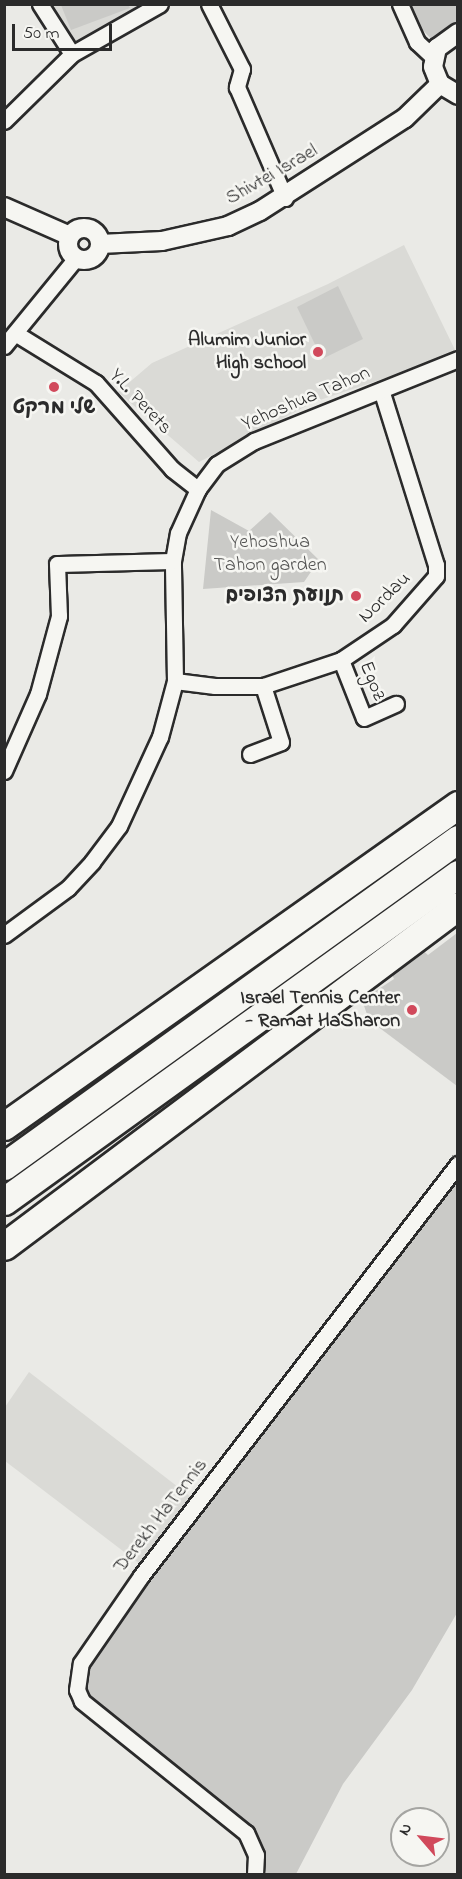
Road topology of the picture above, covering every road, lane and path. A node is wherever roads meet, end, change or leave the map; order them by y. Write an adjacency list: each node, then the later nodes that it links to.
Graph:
1 (40, 4): 6 (street)
2 (160, 4): 6 (street)
3 (209, 4): 11 (street)
4 (400, 4): 7 (street)
5 (458, 33): 7 (street)
6 (72, 54): 10 (street)
7 (434, 58): 8 (street)
8 (440, 84): 9 (street); 11 (street, Shivtei Israel)
9 (458, 95)
10 (4, 121)
11 (285, 198): 14 (street, Shivtei Israel)
12 (4, 207): 13 (street)
13 (70, 236): 14 (street); 15 (street)
14 (100, 244): 15 (street)
15 (76, 258): 16 (street)
16 (15, 333): 17 (street); 20 (street, Y.L. Perets)
17 (4, 346)
18 (458, 359): 19 (street, Yehoshua Tahon)
19 (381, 390): 20 (street, Yehoshua Tahon); 22 (street, Nordau)
20 (198, 489): 21 (street, Yehoshua Tahon)
21 (173, 561): 23 (street, Yehoshua Tahon); 27 (street)
22 (341, 660): 24 (street, Nordau); 25 (street, Egoz)
23 (175, 681): 24 (street, Nordau); 32 (street, Yehoshua Tahon)
24 (262, 686): 26 (street)
25 (396, 704)
26 (250, 754)
27 (4, 771)
28 (458, 805): 33 (highway)
29 (458, 839): 35 (highway)
30 (458, 874): 36 (highway)
31 (458, 906): 37 (highway)
32 (4, 935)
33 (4, 1126)
34 (458, 1164): 38 (street, Derekh HaTennis)
35 (4, 1166)
36 (4, 1201)
37 (4, 1246)
38 (255, 1875)

